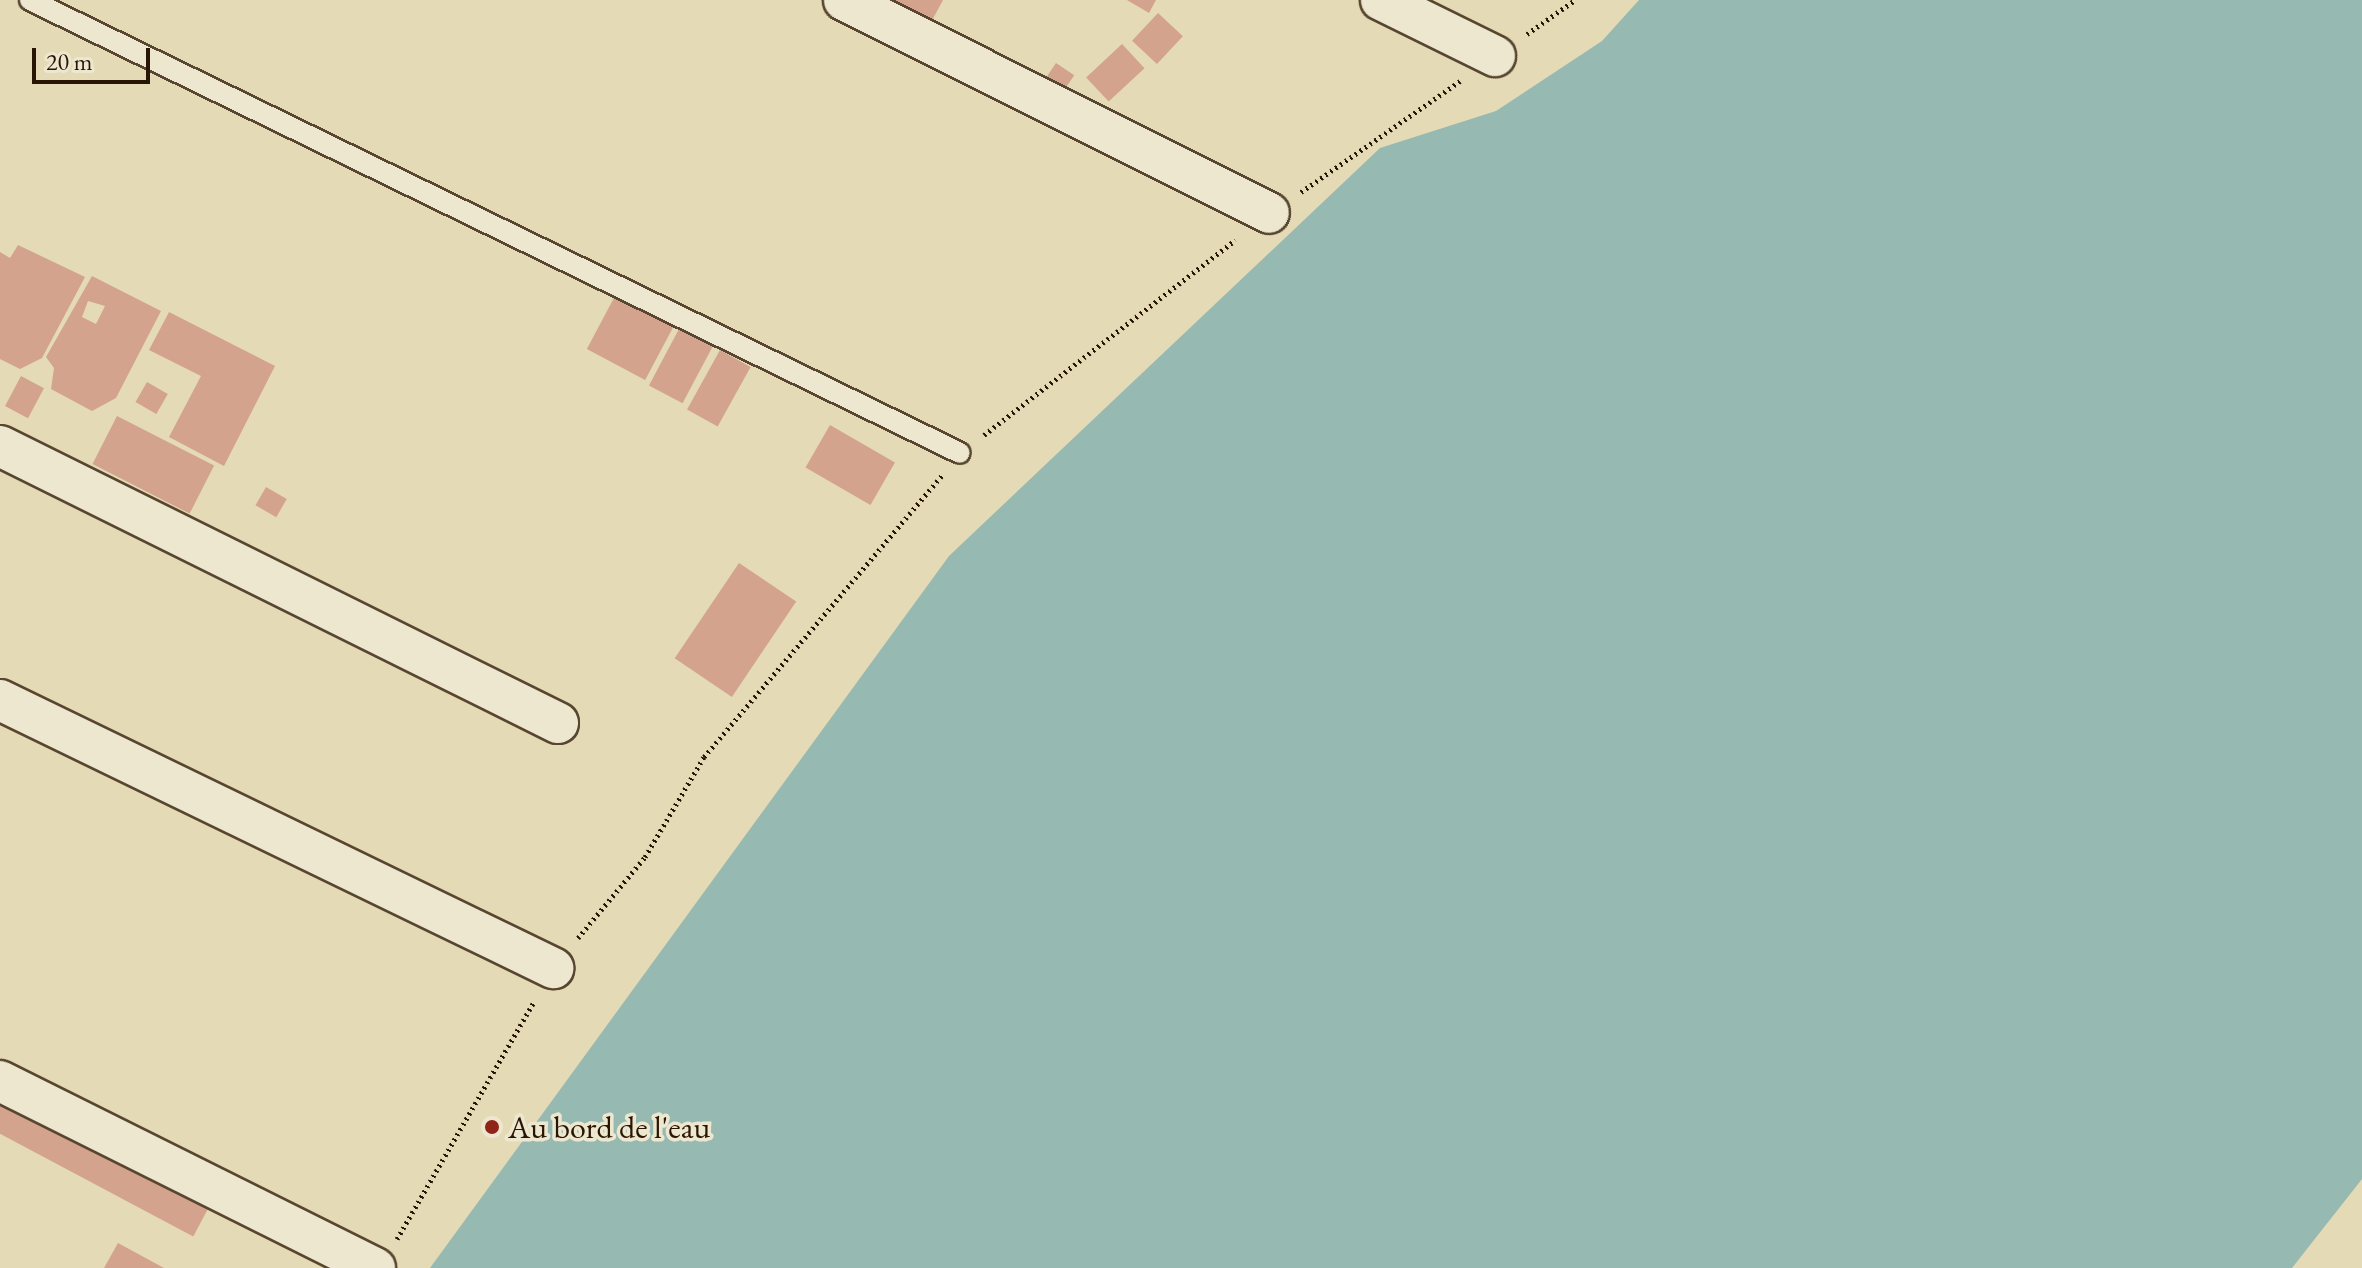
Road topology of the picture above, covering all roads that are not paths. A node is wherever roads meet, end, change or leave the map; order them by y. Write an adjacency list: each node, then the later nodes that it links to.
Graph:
1 (30, 0): 7 (lane)
2 (844, 0): 5 (street)
3 (1381, 0): 4 (street)
4 (1495, 56)
5 (1269, 213)
6 (0, 446): 9 (street)
7 (960, 453)
8 (0, 700): 10 (street)
9 (558, 723)
10 (553, 968)
11 (0, 1081): 12 (street)
12 (382, 1261)

